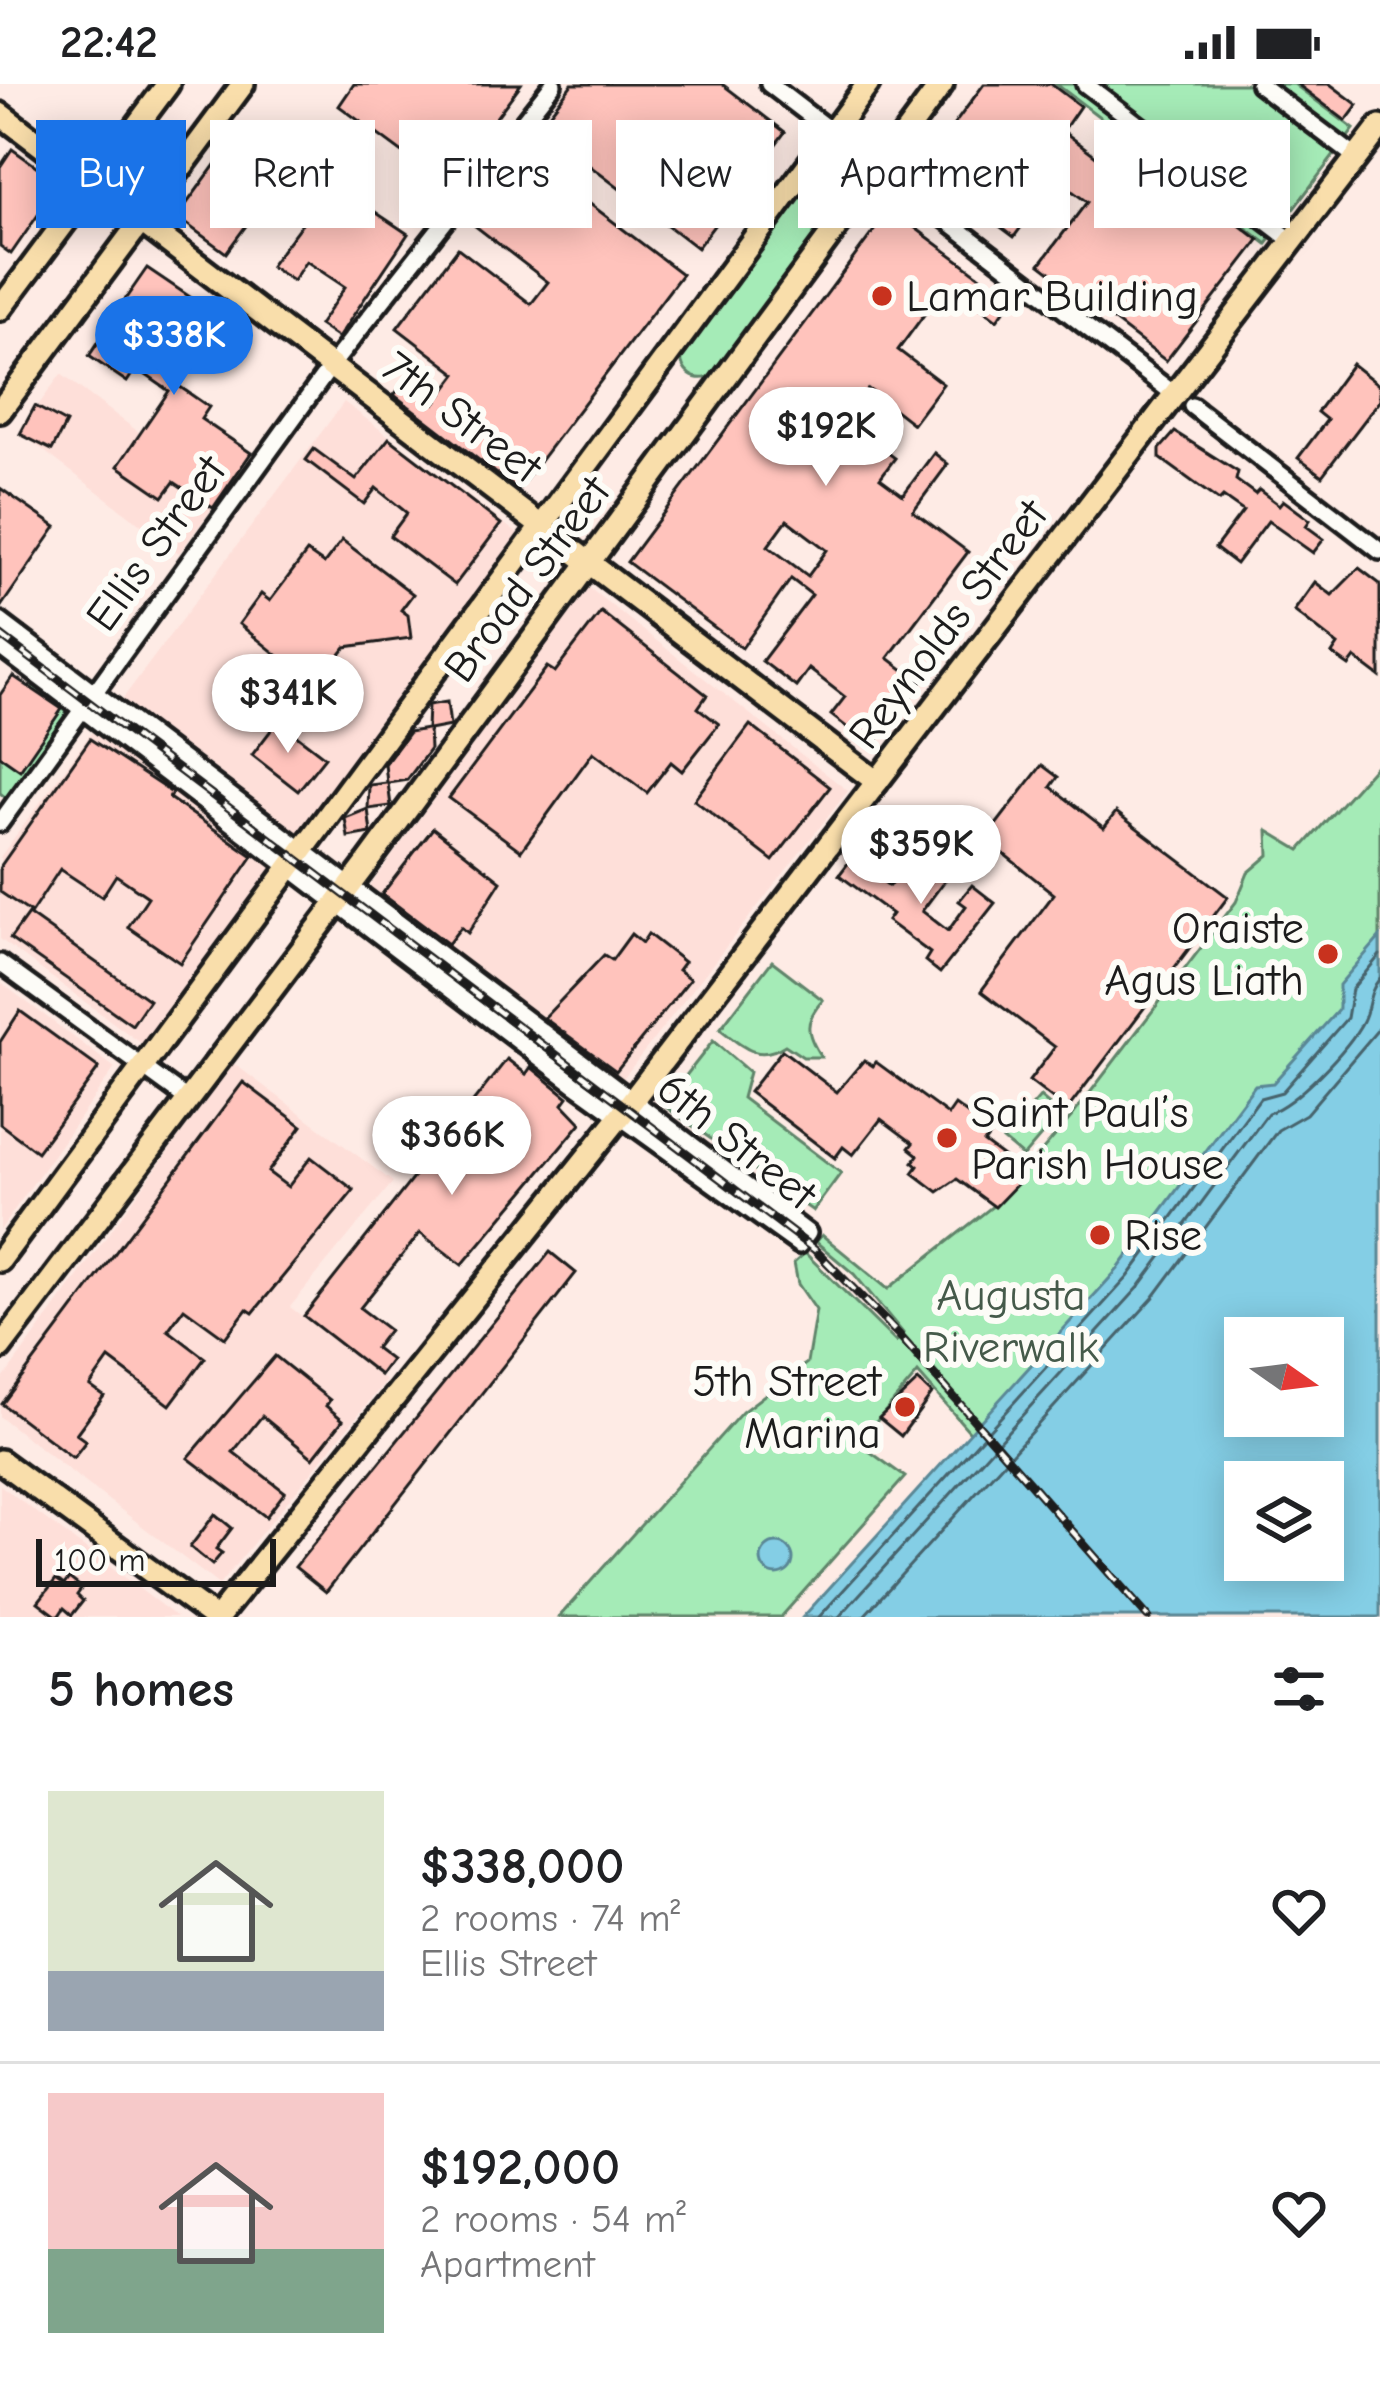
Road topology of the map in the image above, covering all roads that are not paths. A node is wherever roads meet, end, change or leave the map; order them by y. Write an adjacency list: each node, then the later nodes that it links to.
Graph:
1 (168, 84): 10 (main road)
2 (243, 84): 17 (main road)
3 (553, 84): 26 (street, Ellis Street)
4 (769, 84): 11 (street)
5 (868, 84): 12 (main road, Broad Street)
6 (942, 84): 13 (main road, Broad Street)
7 (1085, 84): 24 (street)
8 (1259, 84): 16 (street)
9 (0, 114): 15 (main road, 7th Street)
10 (141, 120)
11 (816, 120)
12 (841, 120)
13 (916, 120)
14 (1380, 127): 16 (main road, Reynolds Street)
15 (36, 141)
16 (1357, 158): 24 (main road, Reynolds Street)
17 (186, 161)
18 (798, 178): 29 (main road, Broad Street)
19 (61, 228): 25 (main road)
20 (136, 228): 28 (main road)
21 (150, 228): 26 (main road, 7th Street)
22 (836, 228): 31 (main road, Broad Street)
23 (957, 228): 27 (street)
24 (1292, 242): 27 (main road, Reynolds Street)
25 (0, 309)
26 (331, 366): 29 (main road, 7th Street); 34 (street, Ellis Street)
27 (1183, 400): 30 (street); 36 (main road, Reynolds Street)
28 (0, 411)
29 (540, 525): 31 (main road, 7th Street); 38 (main road, Broad Street)
30 (1380, 551)
31 (588, 561): 36 (main road, 7th Street); 39 (main road, Broad Street)
32 (0, 621): 34 (street, 6th Street)
33 (0, 647): 35 (street, 6th Street)
34 (93, 691): 35 (street, Ellis Street); 38 (street, 6th Street)
35 (80, 707): 37 (street, Ellis Street); 38 (street, 6th Street)
36 (877, 782): 43 (main road, Reynolds Street)
37 (0, 823)
38 (295, 859): 39 (street, 6th Street); 41 (main road, Broad Street)
39 (342, 895): 42 (main road, Broad Street); 43 (street, 6th Street)
40 (0, 963): 41 (street)
41 (144, 1067): 42 (street); 45 (main road, Broad Street)
42 (187, 1099): 46 (main road, Broad Street)
43 (626, 1108): 44 (street, 6th Street); 48 (main road, Reynolds Street)
44 (803, 1239)
45 (0, 1260)
46 (0, 1348)
47 (0, 1461): 48 (main road)
48 (216, 1617)

